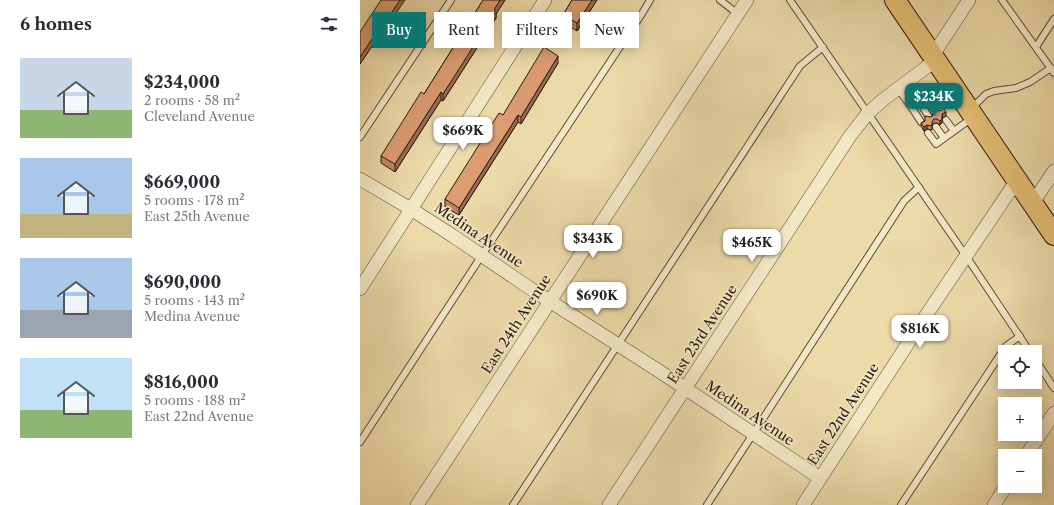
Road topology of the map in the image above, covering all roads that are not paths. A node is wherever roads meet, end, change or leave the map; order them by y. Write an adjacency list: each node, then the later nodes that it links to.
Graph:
1 (451, 0): 30 (lane)
2 (545, 0): 37 (street)
3 (650, 0): 39 (lane)
4 (720, 0): 10 (lane)
5 (747, 0): 10 (street, East 24th Avenue)
6 (790, 0): 12 (lane)
7 (895, 0): 14 (main road)
8 (969, 0): 14 (street, East 23rd Avenue)
9 (1002, 0): 13 (lane)
10 (738, 14): 42 (street, East 24th Avenue)
11 (1054, 19): 13 (lane)
12 (823, 47): 22 (lane); 44 (lane)
13 (1036, 47): 15 (lane)
14 (935, 57): 16 (main road); 17 (street, East 23rd Avenue)
15 (1052, 70): 23 (lane)
16 (950, 81): 18 (lane); 23 (main road)
17 (898, 88): 20 (lane); 22 (street, East 23rd Avenue)
18 (929, 96): 19 (lane); 21 (lane)
19 (920, 103): 20 (lane); 24 (lane)
20 (912, 108): 26 (lane)
21 (939, 110)
22 (868, 113): 35 (lane); 48 (street, East 23rd Avenue)
23 (972, 114): 28 (lane); 34 (main road)
24 (929, 117)
25 (946, 120): 28 (lane)
26 (921, 122)
27 (936, 127): 31 (lane)
28 (954, 131): 31 (lane)
29 (928, 133): 31 (lane)
30 (360, 137)
31 (944, 138)
32 (1054, 171): 36 (street)
33 (360, 179): 37 (street, Medina Avenue)
34 (1017, 180): 36 (main road); 40 (street, East 22nd Avenue)
35 (918, 187): 40 (lane); 50 (lane)
36 (1032, 202): 38 (main road)
37 (411, 209): 39 (street, Medina Avenue); 41 (street)
38 (1054, 235)
39 (482, 255): 42 (street, Medina Avenue); 51 (lane)
40 (966, 256): 43 (lane); 53 (street, East 22nd Avenue)
41 (360, 289)
42 (550, 301): 44 (street, Medina Avenue); 55 (street, East 24th Avenue)
43 (1020, 336): 45 (lane); 60 (lane)
44 (618, 344): 48 (street, Medina Avenue); 56 (lane)
45 (1026, 345)
46 (1042, 370): 47 (lane)
47 (1054, 388)
48 (686, 389): 50 (street, Medina Avenue); 57 (street, East 23rd Avenue)
49 (1054, 413): 52 (street)
50 (754, 434): 53 (street, Medina Avenue); 58 (lane)
51 (360, 442)
52 (1031, 449)
53 (820, 478): 59 (street, East 22nd Avenue)
54 (1002, 493): 61 (street)
55 (417, 505)
56 (513, 505)
57 (609, 505)
58 (707, 505)
59 (803, 505)
60 (901, 505)
61 (994, 505)

